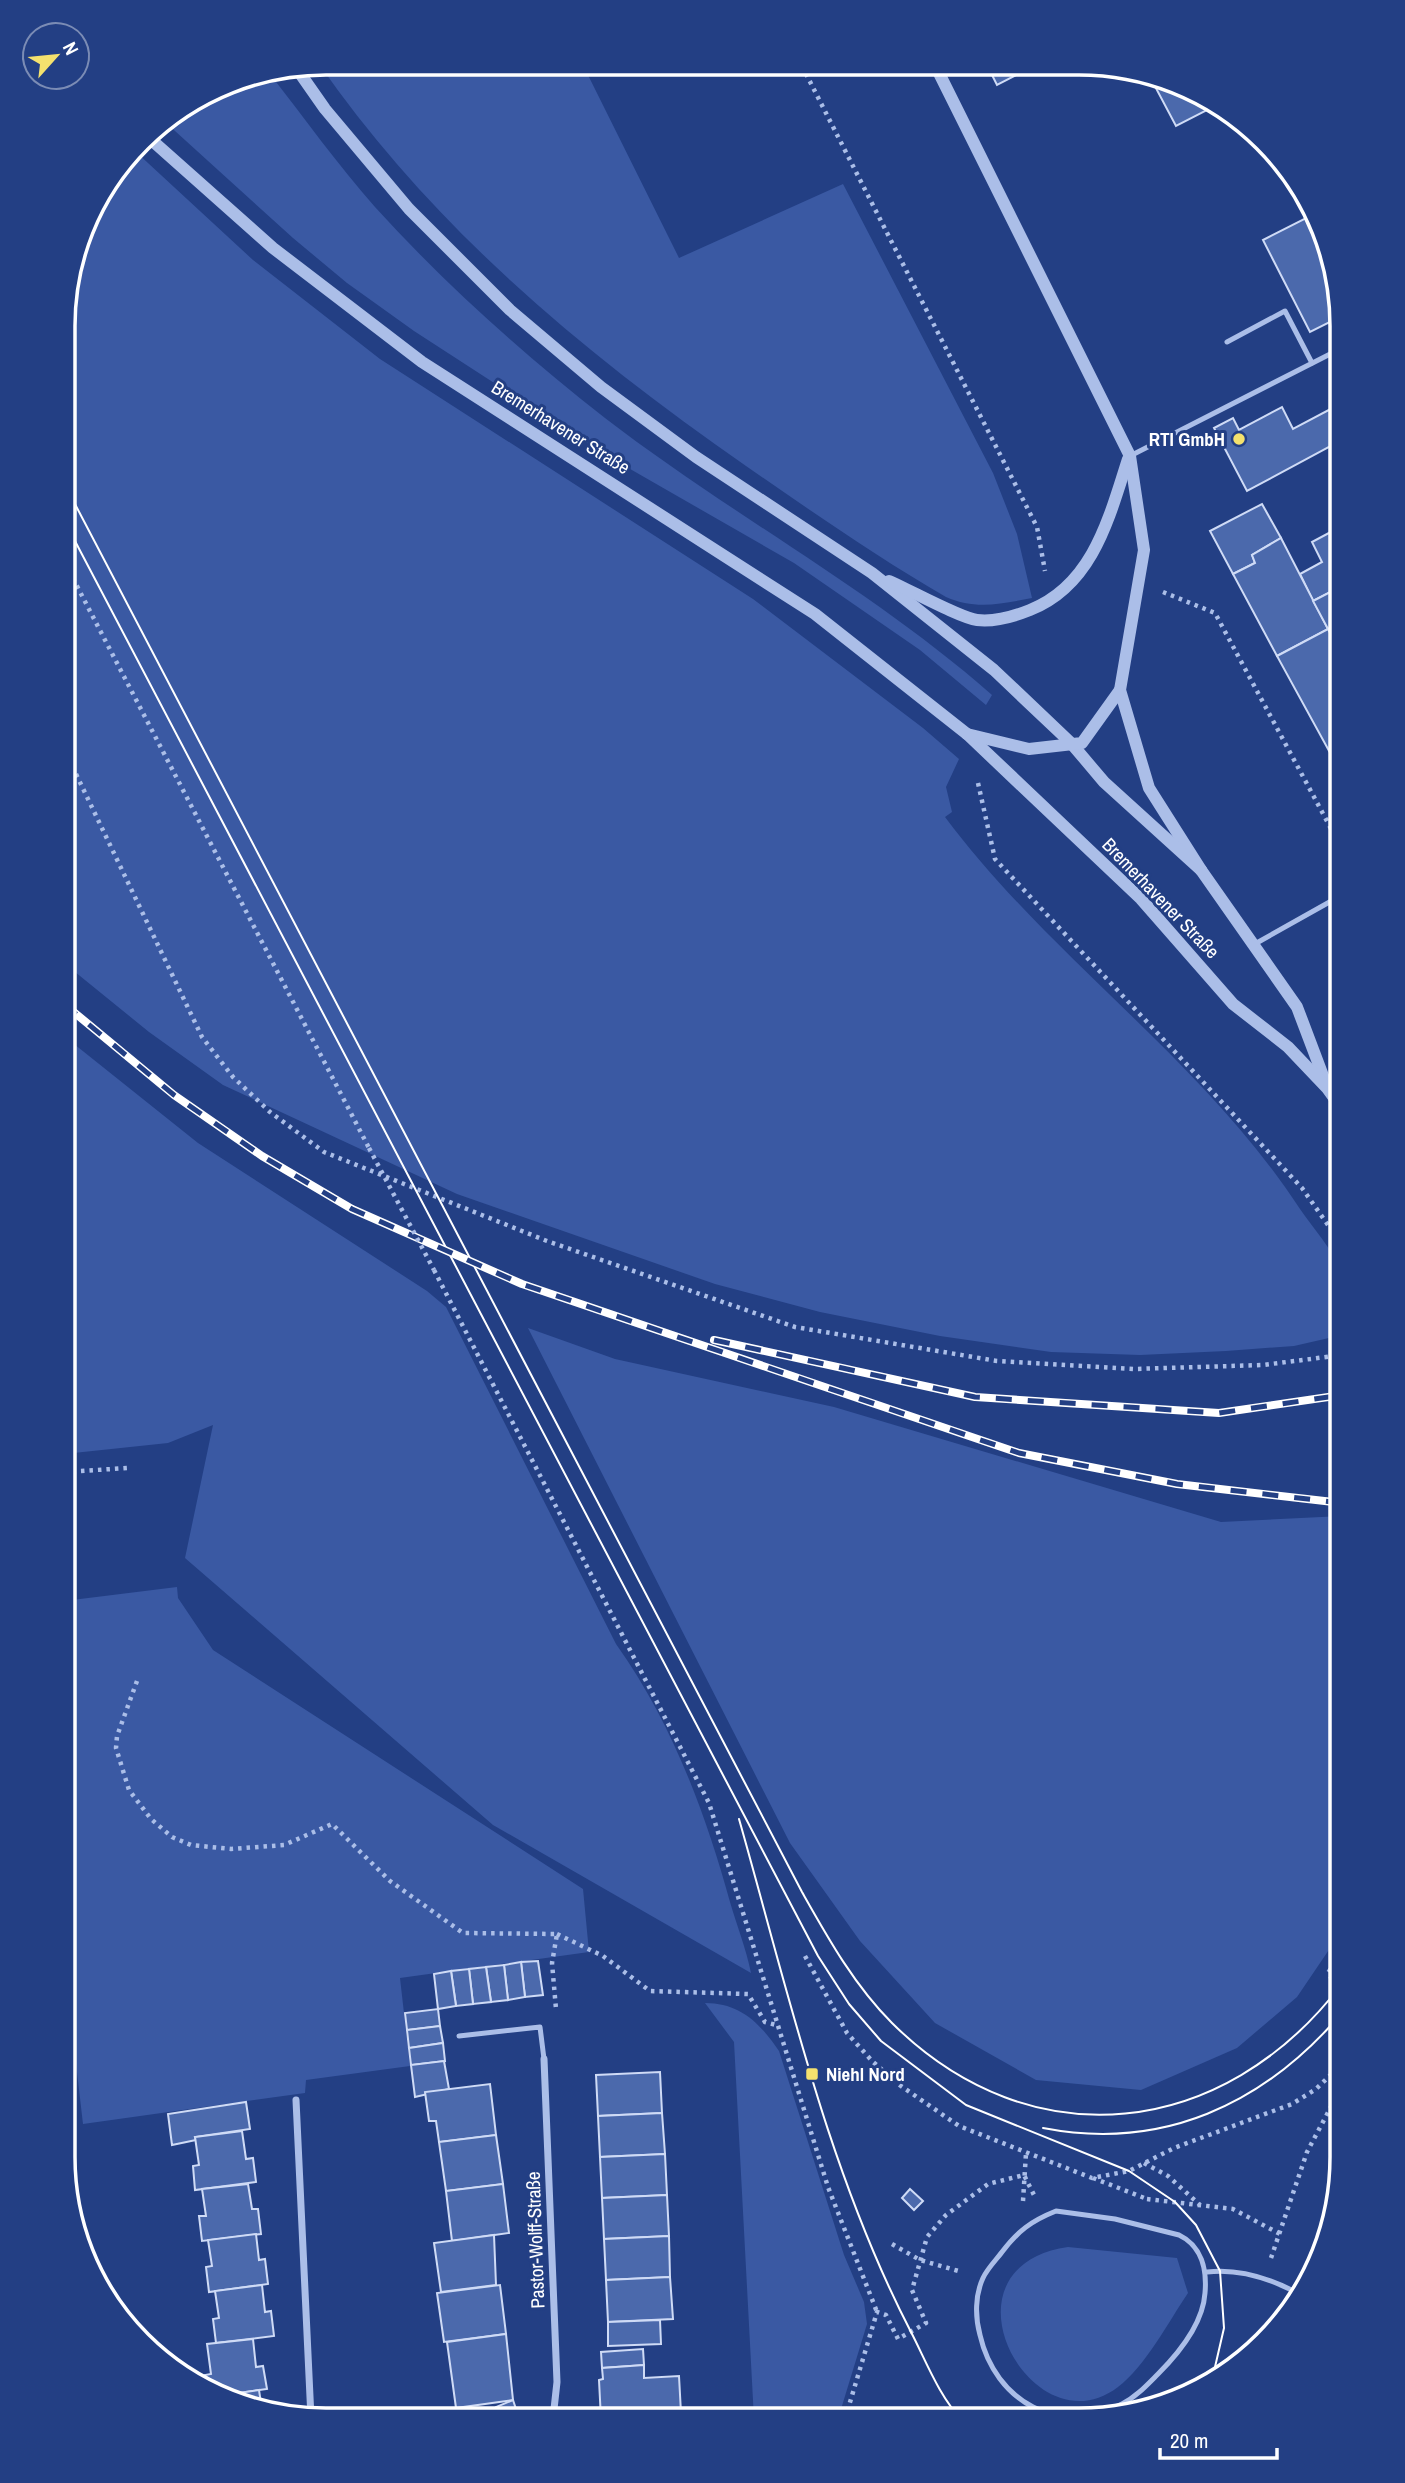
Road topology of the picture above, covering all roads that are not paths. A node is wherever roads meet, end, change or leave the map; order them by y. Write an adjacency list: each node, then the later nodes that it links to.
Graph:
1 (940, 75): 7 (street, Bremerhavener Straße)
2 (302, 76): 8 (street, Bremerhavener Straße)
3 (155, 143): 10 (street, Bremerhavener Straße)
4 (1227, 342): 6 (lane)
5 (1330, 354): 6 (lane)
6 (1312, 363): 7 (lane)
7 (1130, 456): 8 (street, Bremerhavener Straße); 9 (street, Bremerhavener Straße)
8 (872, 573): 11 (street, Bremerhavener Straße)
9 (1120, 690): 11 (street, Bremerhavener Straße); 12 (street, Bremerhavener Straße)
10 (967, 734): 11 (street, Bremerhavener Straße); 15 (street, Bremerhavener Straße)
11 (1070, 743): 12 (street, Bremerhavener Straße)
12 (1201, 870): 14 (street, Bremerhavener Straße)
13 (1330, 902): 14 (lane)
14 (1254, 945): 15 (street, Bremerhavener Straße)
15 (1327, 1087): 16 (street, Bremerhavener Straße)
16 (1330, 1091)
17 (460, 2036): 18 (lane)
18 (544, 2059): 24 (street, Pastor-Wolff-Straße)
19 (296, 2100): 23 (street)
20 (1207, 2273): 21 (lane); 22 (lane); 25 (lane)
21 (1291, 2290)
22 (1123, 2404)
23 (310, 2407)
24 (554, 2408)
25 (1033, 2408)

